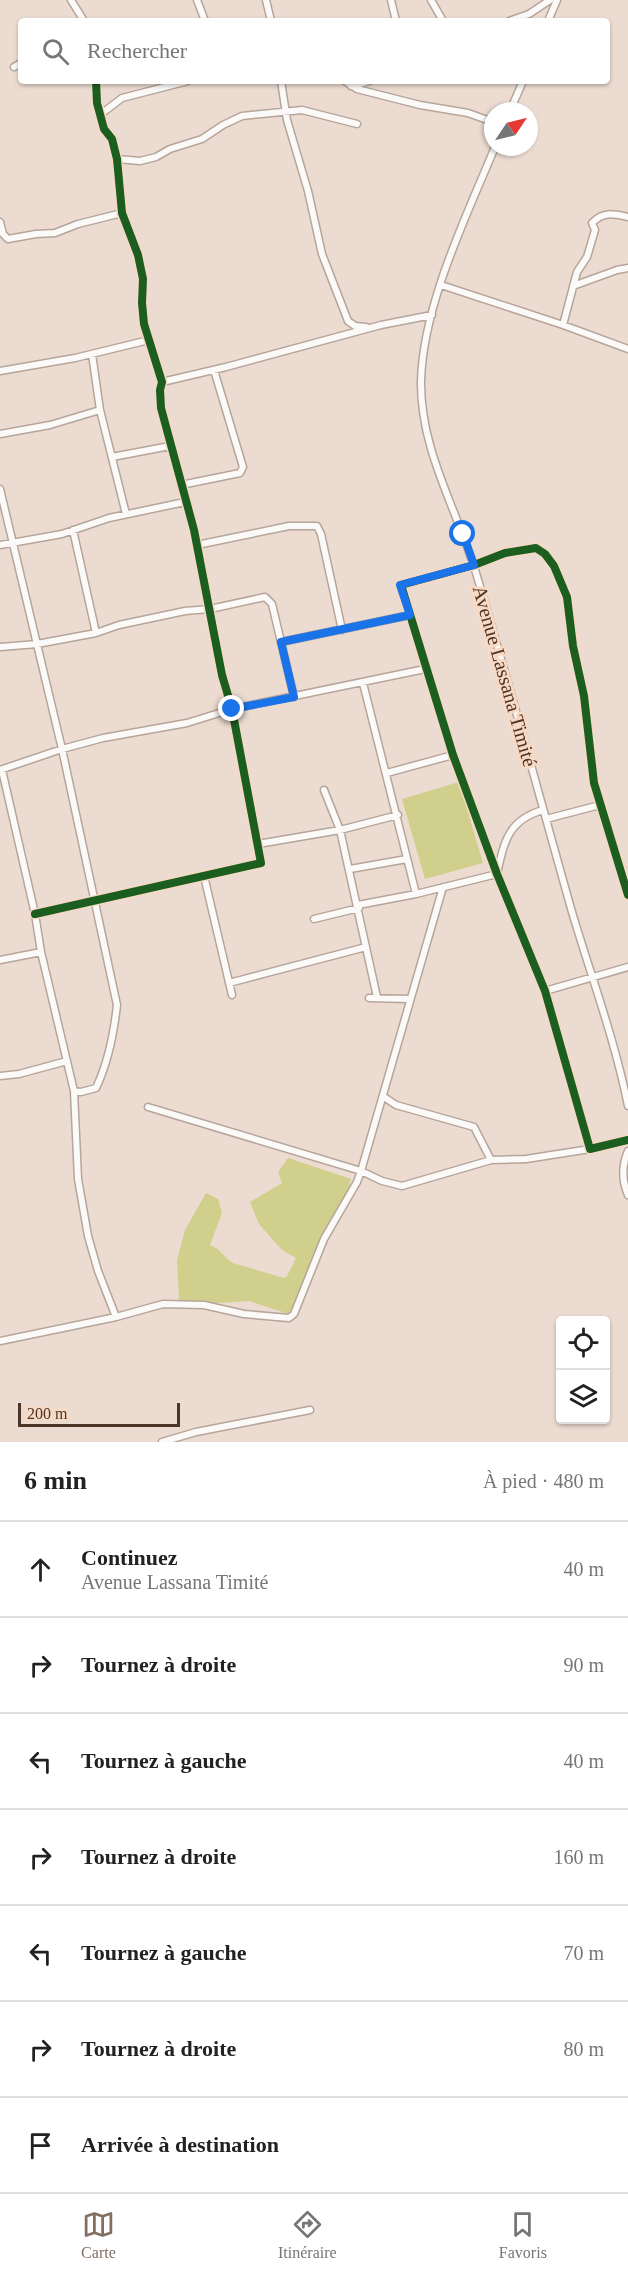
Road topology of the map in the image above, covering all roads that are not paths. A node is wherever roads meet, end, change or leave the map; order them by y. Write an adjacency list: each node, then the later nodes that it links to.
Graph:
1 (71, 0): 8 (street)
2 (197, 0): 9 (street)
3 (266, 0): 10 (street)
4 (391, 0): 11 (street)
5 (431, 0): 12 (street)
6 (550, 0): 13 (street)
7 (557, 0): 14 (street)
8 (82, 18)
9 (204, 18)
10 (270, 18)
11 (395, 18)
12 (441, 18)
13 (517, 18)
14 (549, 18)
15 (96, 84): 22 (street)
16 (176, 84): 22 (street)
17 (281, 84): 21 (street)
18 (351, 84): 23 (street)
19 (522, 84): 20 (street)
20 (514, 102)
21 (285, 112): 24 (street); 26 (street); 35 (street)
22 (100, 114): 26 (street)
23 (484, 119)
24 (357, 124)
25 (491, 156): 31 (street, Avenue Lassana Timité)
26 (117, 159): 27 (street)
27 (122, 213): 29 (street); 36 (street)
28 (628, 217): 32 (street)
29 (0, 222)
30 (628, 268): 32 (street)
31 (441, 285): 33 (street, Avenue Lassana Timité); 34 (street)
32 (573, 286): 34 (street)
33 (432, 315): 35 (street); 54 (street, Avenue Lassana Timité)
34 (563, 325): 37 (street)
35 (372, 327): 39 (street)
36 (149, 340): 38 (street); 41 (street)
37 (628, 349)
38 (92, 354): 40 (street); 42 (street)
39 (214, 370): 41 (street); 46 (street)
40 (0, 371)
41 (162, 382): 44 (street)
42 (100, 410): 43 (street); 45 (street)
43 (0, 434)
44 (170, 446): 45 (street); 46 (street)
45 (112, 457): 49 (street)
46 (181, 485): 48 (street)
47 (0, 489): 51 (street)
48 (185, 502): 49 (street); 53 (street)
49 (126, 514): 50 (street)
50 (74, 530): 51 (street); 58 (street)
51 (12, 542): 52 (street); 60 (street)
52 (0, 545)
53 (197, 545): 55 (street); 57 (street)
54 (474, 565): 56 (street); 71 (street); 72 (street, Avenue Lassana Timité)
55 (210, 609): 58 (street); 59 (street); 65 (street)
56 (410, 615): 57 (street); 62 (street)
57 (342, 630): 59 (street)
58 (96, 633): 60 (street)
59 (281, 642): 64 (street)
60 (37, 644): 61 (street); 66 (street)
61 (0, 647)
62 (425, 669): 63 (street); 67 (street)
63 (363, 683): 64 (street); 69 (street)
64 (294, 697): 65 (street)
65 (232, 709): 66 (street); 76 (street)
66 (62, 749): 68 (street); 84 (street)
67 (453, 755): 69 (street); 79 (street)
68 (1, 770): 86 (street)
69 (387, 773): 73 (street)
70 (324, 789): 75 (street)
71 (600, 805): 74 (street); 83 (street)
72 (543, 810): 74 (street, Avenue Lassana Timité); 79 (street)
73 (398, 815): 75 (street); 77 (street)
74 (546, 819): 92 (street, Avenue Lassana Timité)
75 (340, 830): 76 (street); 78 (street)
76 (258, 844): 80 (street)
77 (407, 859): 78 (street); 82 (street)
78 (350, 869): 85 (street)
79 (497, 874): 81 (street); 94 (street)
80 (204, 876): 84 (street); 93 (street)
81 (443, 887): 82 (street); 98 (street)
82 (416, 894): 85 (street)
83 (628, 895)
84 (95, 900): 86 (street); 101 (street)
85 (358, 906): 87 (street); 88 (street)
86 (35, 914): 89 (street)
87 (314, 919)
88 (366, 947): 93 (street); 96 (street)
89 (41, 952): 90 (street); 99 (street)
90 (0, 960)
91 (628, 967): 92 (street)
92 (591, 978): 94 (street); 103 (street, Avenue Lassana Timité)
93 (229, 983): 95 (street)
94 (545, 991): 106 (street)
95 (232, 995)
96 (377, 997): 97 (street); 98 (street)
97 (369, 998)
98 (409, 999): 102 (street)
99 (67, 1061): 100 (street); 101 (street)
100 (0, 1076)
101 (74, 1091): 111 (street)
102 (384, 1097): 108 (street); 109 (street)
103 (628, 1106)
104 (148, 1107): 109 (street)
105 (628, 1140): 106 (street)
106 (590, 1149): 108 (street)
107 (628, 1151): 110 (street)
108 (491, 1160): 109 (street)
109 (361, 1171): 111 (street)
110 (628, 1195)
111 (116, 1317): 112 (street)
112 (0, 1341)
113 (310, 1410): 114 (street)
114 (162, 1442)

